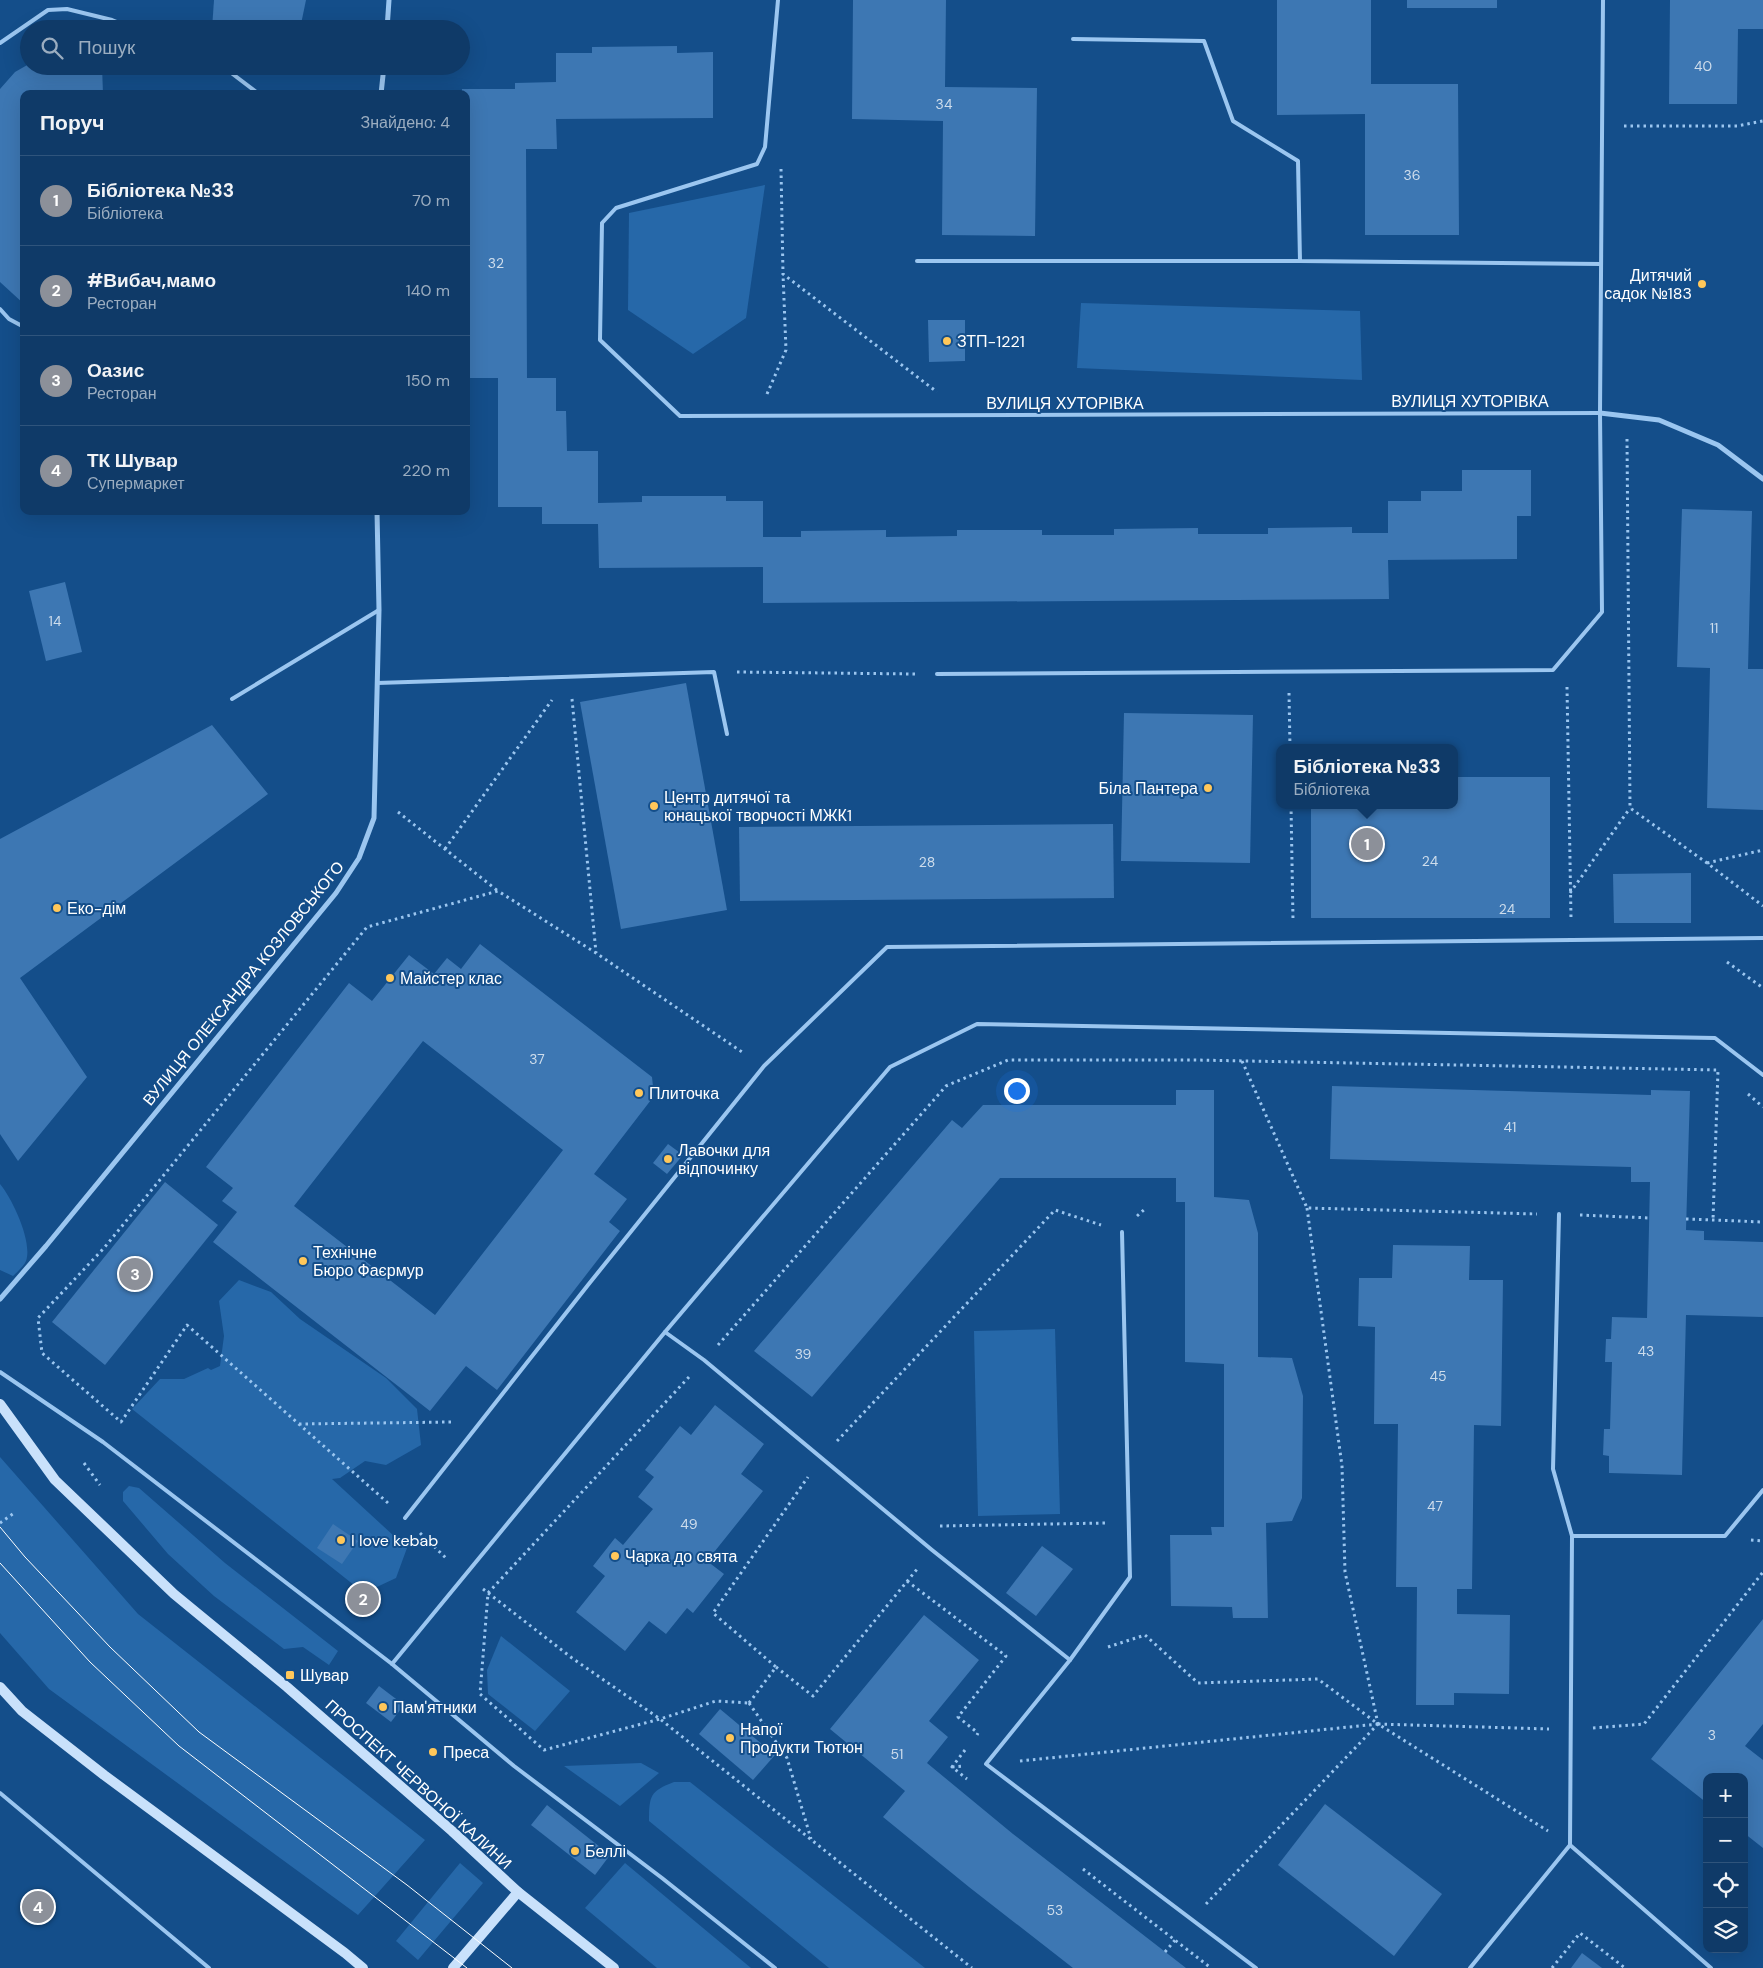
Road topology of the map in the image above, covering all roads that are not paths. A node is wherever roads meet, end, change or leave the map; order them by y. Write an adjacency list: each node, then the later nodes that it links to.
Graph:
1 (389, 0): 6 (street)
2 (778, 0): 19 (lane, ВУЛИЦЯ ХУТОРІВКА)
3 (1603, 0): 16 (lane)
4 (33, 20): 5 (lane)
5 (112, 20)
6 (387, 20)
7 (20, 29): 9 (lane)
8 (1073, 39): 15 (lane)
9 (0, 43)
10 (234, 75): 12 (lane)
11 (383, 75): 13 (street)
12 (254, 90)
13 (381, 90)
14 (917, 261): 15 (lane)
15 (1300, 262): 16 (lane)
16 (1601, 264): 19 (lane)
17 (0, 309): 18 (lane)
18 (20, 325)
19 (1600, 413): 20 (street); 23 (lane)
20 (1763, 479)
21 (377, 515): 22 (street, ВУЛИЦЯ ОЛЕКСАНДРА КОЗЛОВСЬКОГО)
22 (379, 610): 24 (street, ВУЛИЦЯ ОЛЕКСАНДРА КОЗЛОВСЬКОГО); 25 (lane)
23 (938, 674)
24 (377, 683): 26 (lane); 31 (street, ВУЛИЦЯ ОЛЕКСАНДРА КОЗЛОВСЬКОГО)
25 (232, 699)
26 (727, 734)
27 (1763, 938): 36 (lane)
28 (1763, 1075): 32 (lane)
29 (1559, 1214): 37 (lane)
30 (1122, 1232): 38 (lane)
31 (0, 1299)
32 (665, 1332): 38 (lane); 39 (lane)
33 (0, 1372): 39 (lane)
34 (0, 1404): 43 (main road, ПРОСПЕКТ ЧЕРВОНОЇ КАЛИНИ)
35 (1763, 1490): 37 (lane)
36 (405, 1518)
37 (1572, 1536): 42 (lane)
38 (1070, 1660): 49 (lane)
39 (392, 1664): 48 (lane)
40 (0, 1687): 45 (main road)
41 (0, 1793): 44 (lane)
42 (1570, 1845): 50 (lane); 51 (lane)
43 (518, 1892): 46 (main road); 47 (main road, ПРОСПЕКТ ЧЕРВОНОЇ КАЛИНИ)
44 (209, 1968)
45 (363, 1968)
46 (454, 1968)
47 (614, 1968)
48 (775, 1968)
49 (1256, 1968)
50 (1470, 1968)
51 (1711, 1968)

